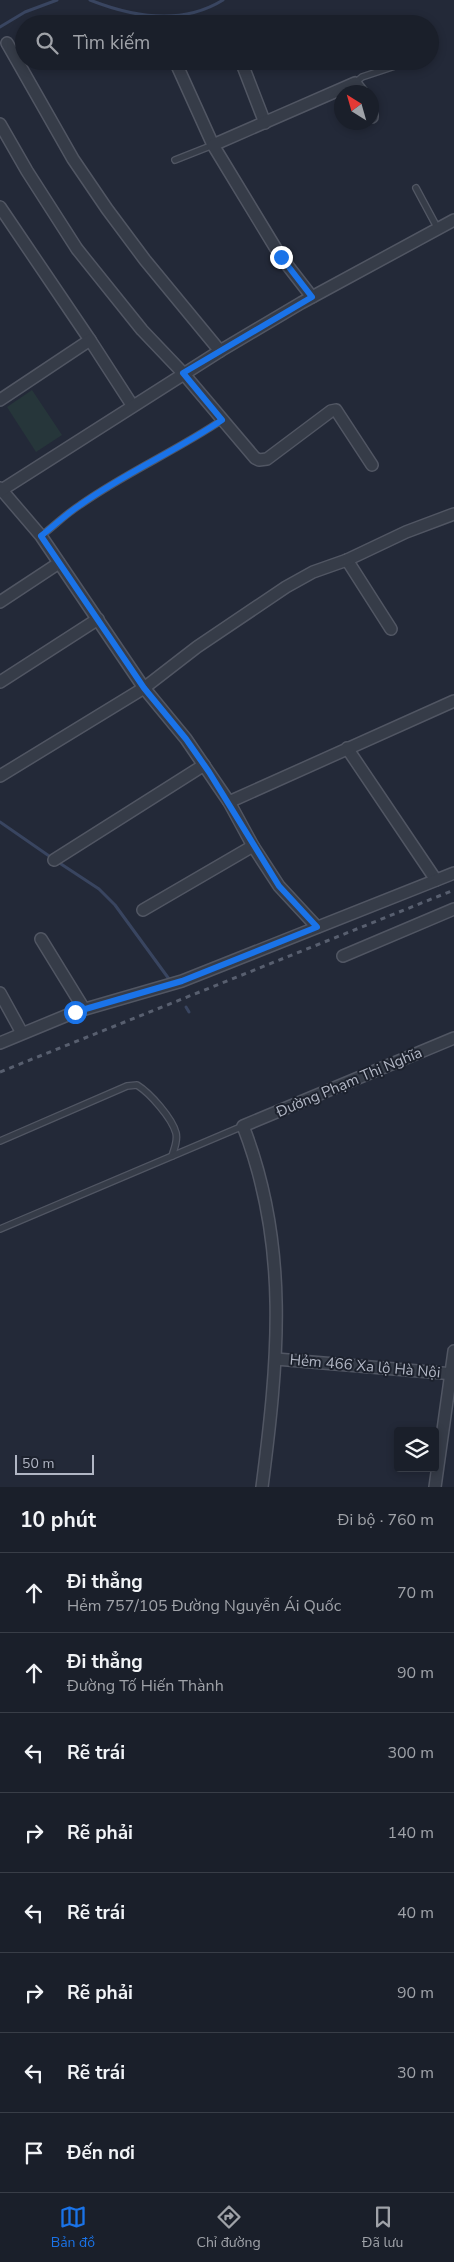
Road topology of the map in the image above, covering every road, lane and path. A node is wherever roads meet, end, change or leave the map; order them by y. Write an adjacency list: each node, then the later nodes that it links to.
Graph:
1 (7, 42): 2 (street)
2 (15, 56)
3 (23, 70): 19 (street)
4 (179, 70): 11 (street)
5 (244, 70): 9 (street)
6 (383, 70): 7 (lane)
7 (359, 85)
8 (334, 97): 9 (street)
9 (265, 123): 11 (street)
10 (0, 124): 20 (street)
11 (213, 145): 12 (lane); 17 (street)
12 (175, 160)
13 (416, 188): 16 (lane)
14 (0, 207): 18 (street)
15 (454, 220): 16 (street)
16 (438, 229): 17 (street)
17 (312, 297): 19 (street)
18 (90, 340): 21 (street); 22 (street)
19 (220, 351): 20 (street)
20 (183, 373): 22 (street); 23 (street)
21 (0, 400)
22 (132, 405): 25 (street)
23 (222, 420): 24 (street); 27 (lane)
24 (372, 465)
25 (0, 490): 27 (street)
26 (454, 514): 28 (street)
27 (41, 536): 29 (street)
28 (347, 560): 32 (street); 34 (street)
29 (59, 563): 30 (street); 31 (street)
30 (0, 602)
31 (98, 619): 33 (street); 34 (street)
32 (391, 629)
33 (0, 682)
34 (144, 688): 37 (street); 38 (street)
35 (454, 701): 36 (street)
36 (347, 748): 39 (street); 43 (street)
37 (204, 765): 39 (street); 41 (street)
38 (0, 776)
39 (228, 802): 40 (street)
40 (253, 846): 45 (street); 46 (street)
41 (54, 860)
42 (454, 873): 43 (street)
43 (436, 880): 46 (street)
44 (454, 909): 48 (street)
45 (143, 910)
46 (317, 927): 50 (street)
47 (41, 939): 50 (street)
48 (343, 956)
49 (0, 993): 51 (street)
50 (84, 1009): 51 (street)
51 (22, 1033): 53 (street)
52 (454, 1038): 54 (street, Đường Phạm Thị Nghĩa)
53 (0, 1043)
54 (244, 1126): 56 (lane); 59 (street)
55 (0, 1141): 56 (lane)
56 (172, 1156): 57 (lane)
57 (0, 1229)
58 (454, 1351): 60 (street)
59 (276, 1359): 60 (street, Hẻm 466 Xa lộ Hà Nội); 61 (street)
60 (452, 1374): 62 (street)
61 (262, 1487)
62 (435, 1487)

